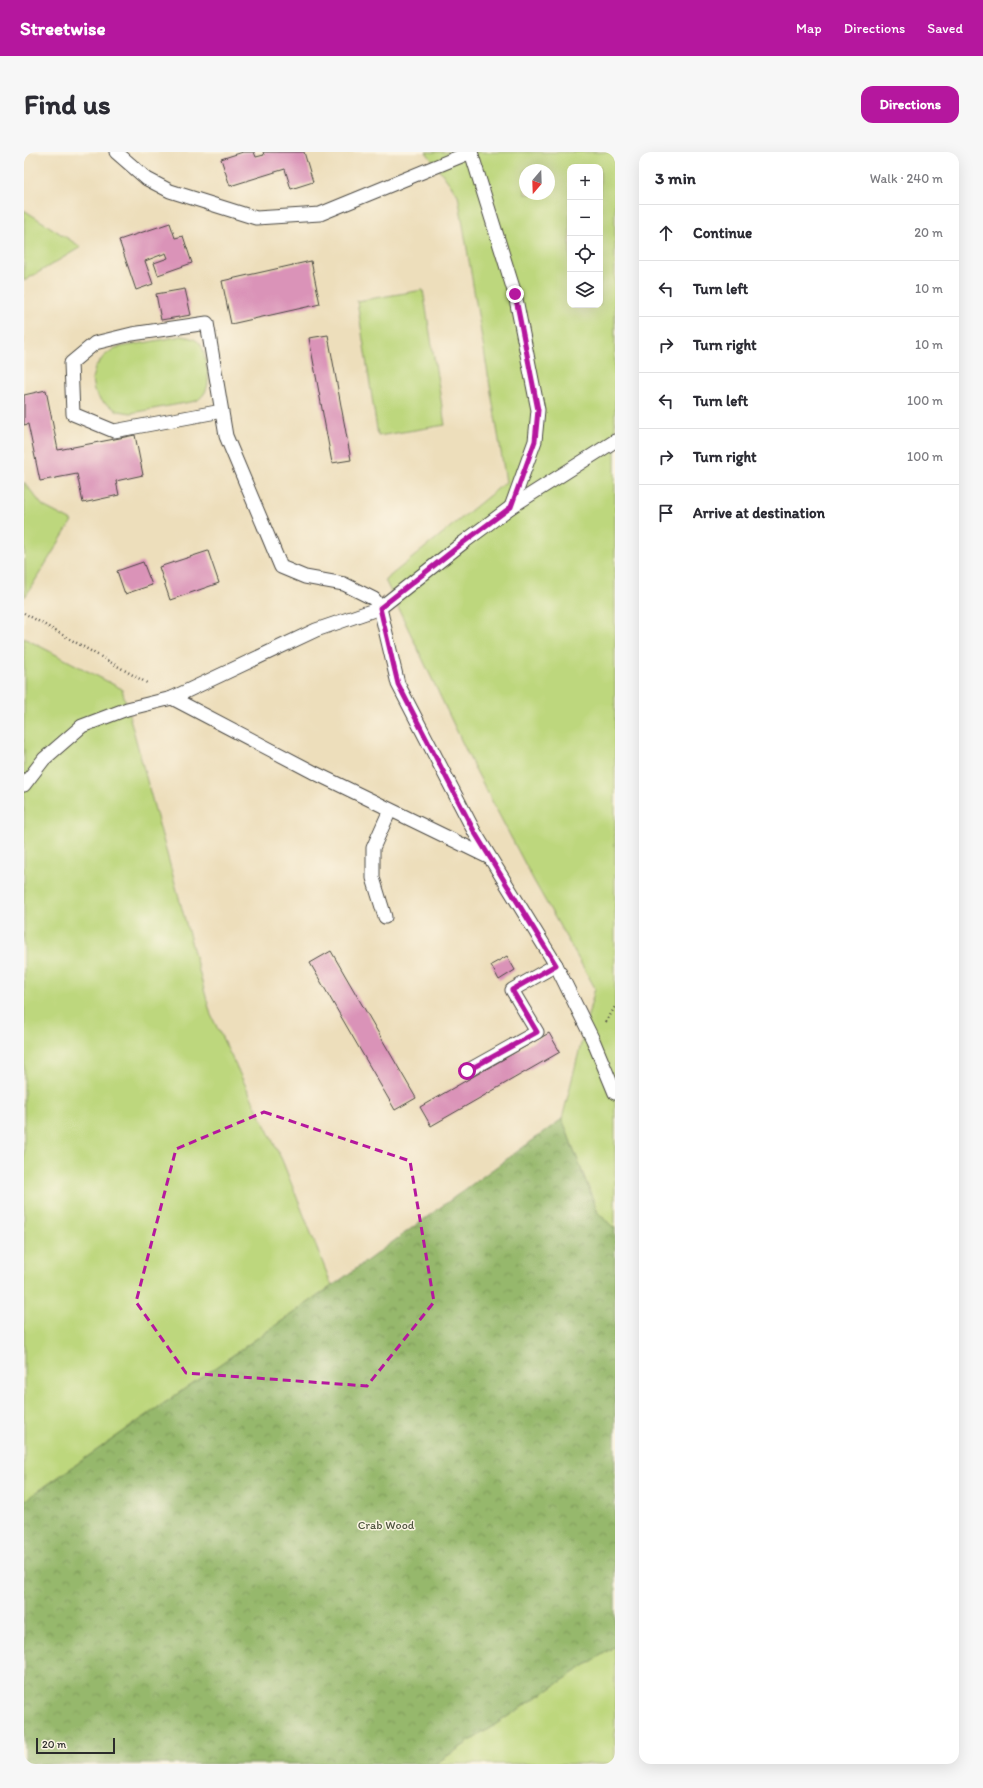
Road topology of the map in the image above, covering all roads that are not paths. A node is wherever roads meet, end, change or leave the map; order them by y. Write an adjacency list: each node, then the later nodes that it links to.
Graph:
1 (116, 152): 2 (lane)
2 (471, 152): 5 (lane)
3 (222, 411): 3 (lane); 6 (lane)
4 (615, 441): 5 (lane)
5 (511, 507): 6 (lane)
6 (380, 608): 7 (lane); 10 (lane)
7 (172, 698): 8 (lane); 9 (lane)
8 (24, 785)
9 (390, 810): 10 (lane); 11 (lane)
10 (488, 857): 12 (lane)
11 (385, 917)
12 (556, 965): 13 (lane); 14 (lane)
13 (467, 1071)
14 (615, 1093)

